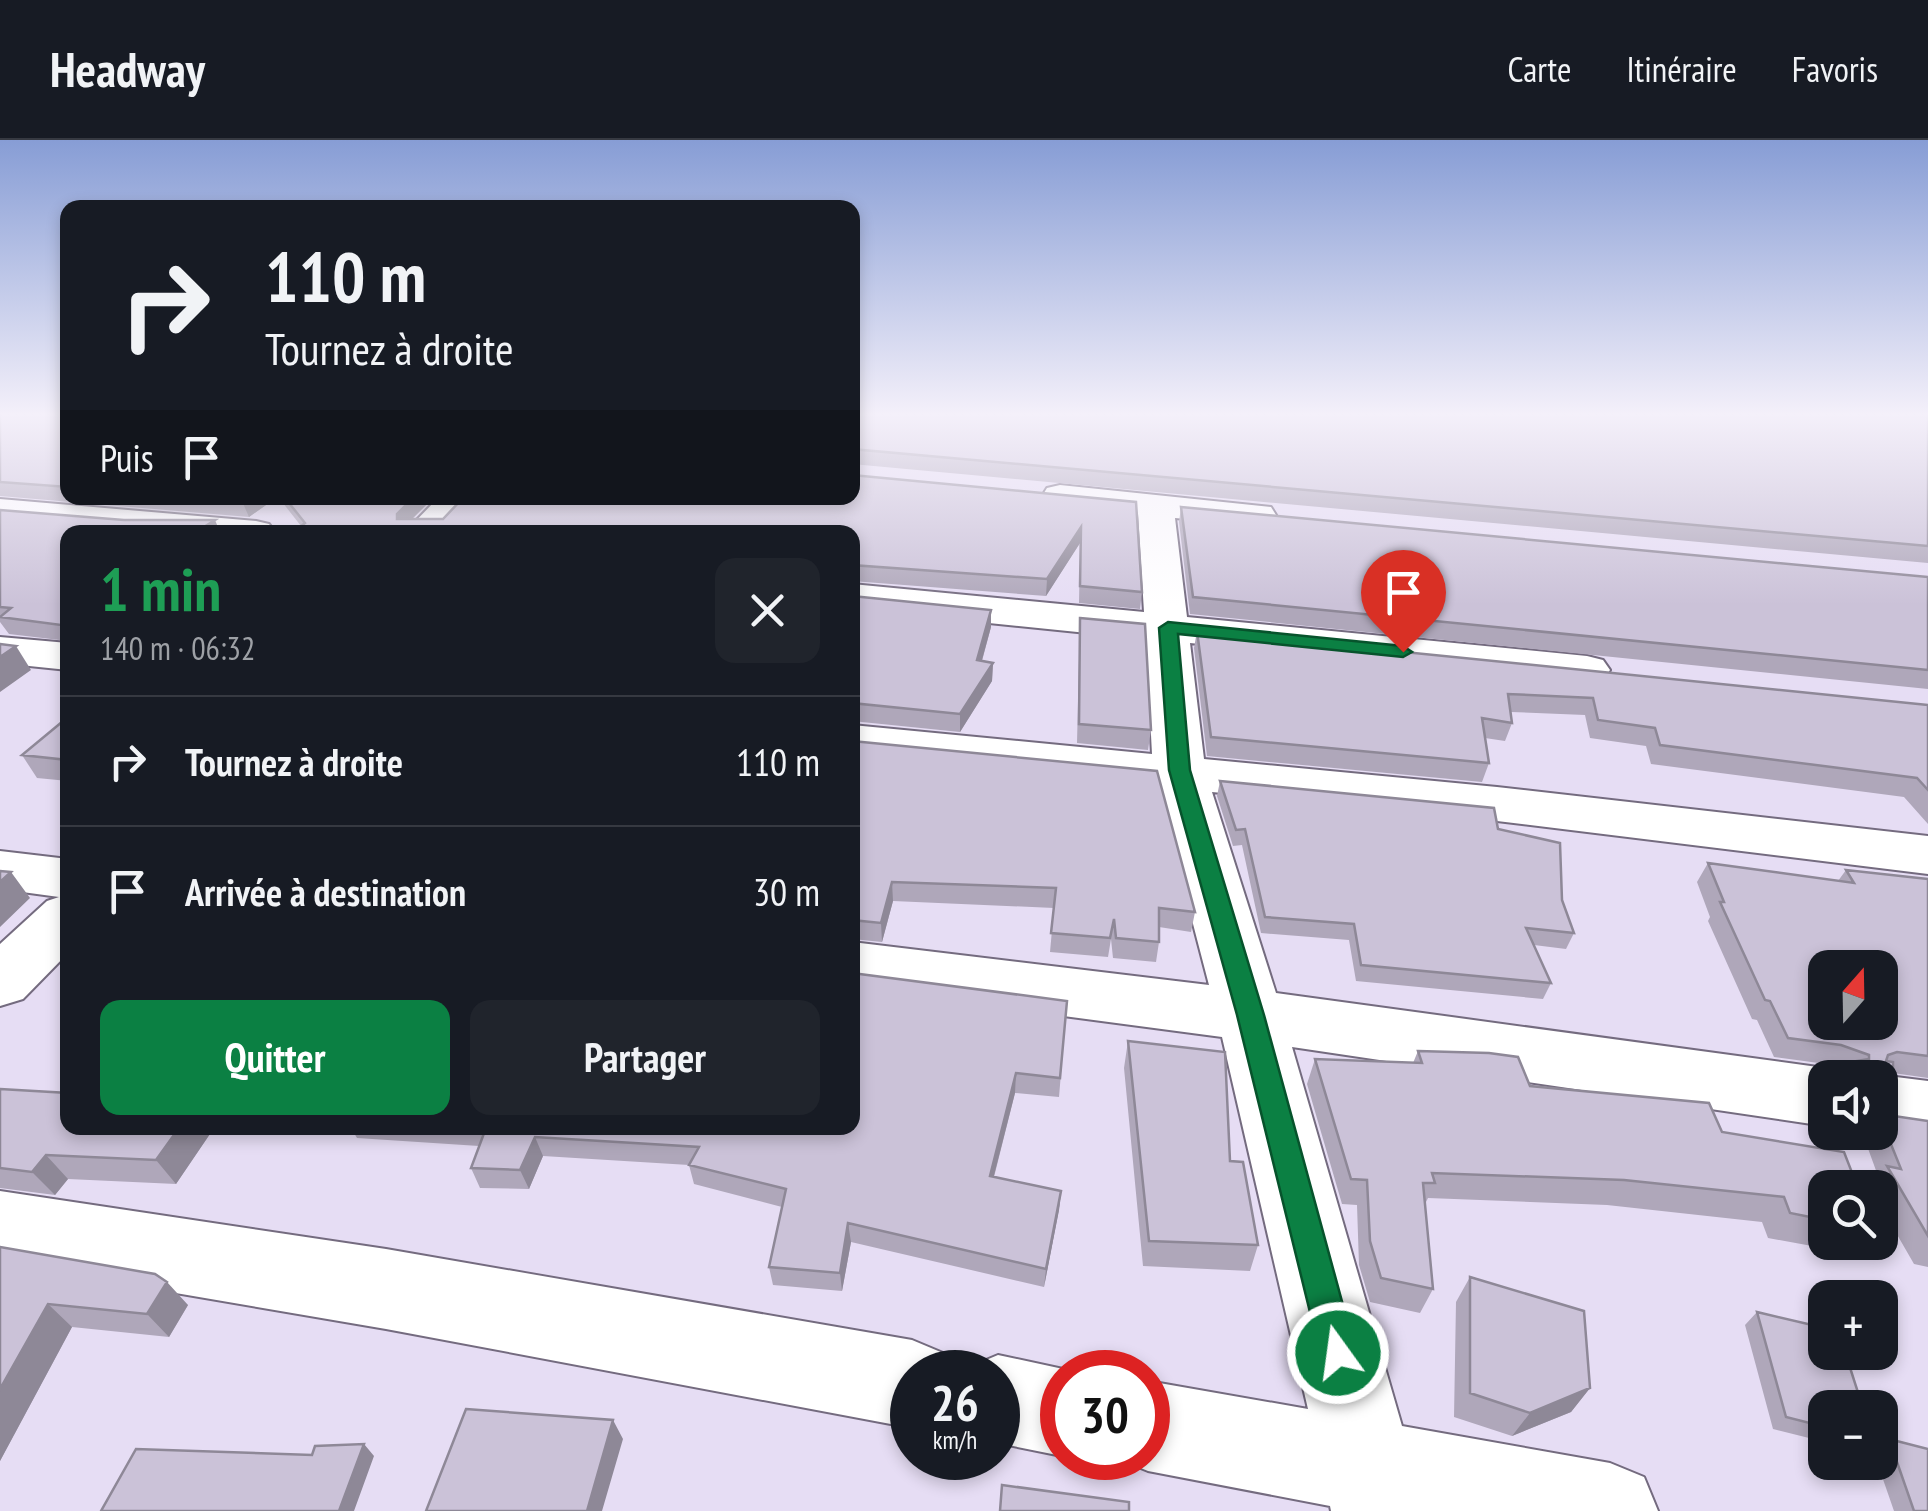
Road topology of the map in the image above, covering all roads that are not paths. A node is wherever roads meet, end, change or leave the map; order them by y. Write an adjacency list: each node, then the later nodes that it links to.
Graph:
1 (1019, 492): 3 (street)
2 (451, 505): 7 (street)
3 (1156, 506): 5 (street); 9 (street)
4 (0, 510): 6 (street)
5 (1288, 518)
6 (175, 525)
7 (431, 525)
8 (860, 597): 9 (street)
9 (1168, 628): 12 (street); 14 (street)
10 (0, 650): 11 (street)
11 (60, 656)
12 (1636, 676)
13 (860, 741): 14 (street)
14 (1179, 770): 15 (street); 21 (street)
15 (1928, 855)
16 (0, 870): 17 (street)
17 (60, 877)
18 (60, 924): 20 (street)
19 (860, 965): 21 (street)
20 (0, 982)
21 (1250, 1015): 22 (street); 28 (street)
22 (1808, 1095)
23 (1898, 1108): 24 (street)
24 (1928, 1112)
25 (0, 1227): 26 (street)
26 (890, 1380)
27 (1170, 1432): 28 (street)
28 (1373, 1488): 29 (street)
29 (1610, 1511)

